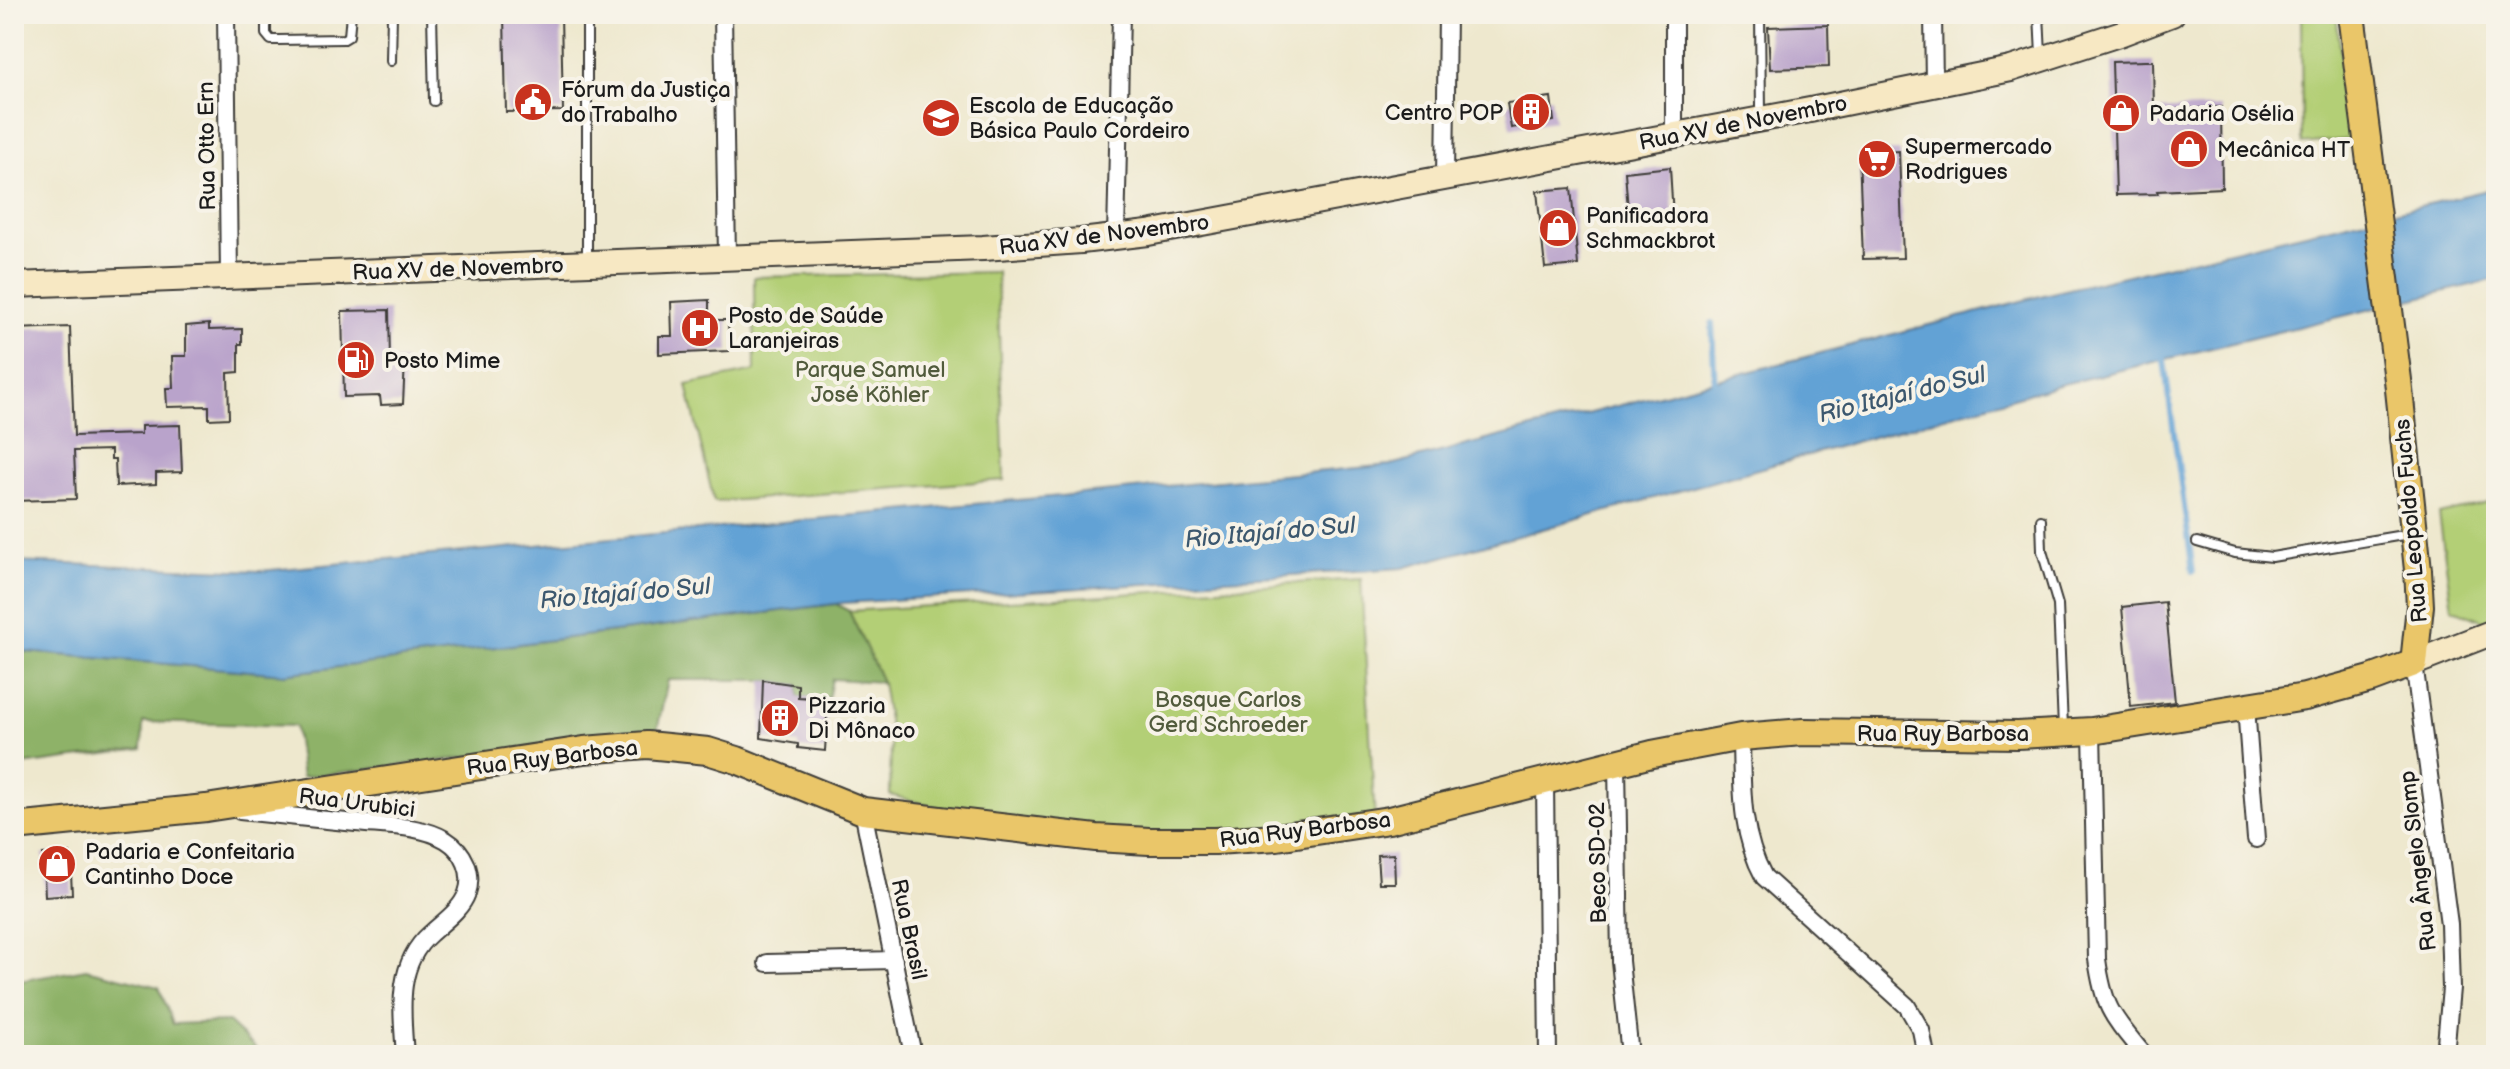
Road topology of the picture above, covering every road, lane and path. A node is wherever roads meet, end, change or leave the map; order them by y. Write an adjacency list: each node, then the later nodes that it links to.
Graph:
1 (226, 14): 26 (street, Rua Otto Ern)
2 (266, 14): 3 (lane)
3 (351, 14)
4 (392, 14): 17 (lane)
5 (432, 14): 19 (lane)
6 (587, 14): 25 (lane)
7 (723, 14): 24 (street)
8 (1121, 14): 23 (street)
9 (1447, 14): 22 (street)
10 (1674, 14): 21 (street)
11 (1760, 14): 20 (lane)
12 (1933, 14): 18 (street)
13 (2039, 14): 16 (lane)
14 (2172, 14): 16 (main road, Rua XV de Novembro)
15 (2351, 14): 29 (main road, Rua Leopoldo Fuchs)
16 (2041, 60): 18 (main road, Rua XV de Novembro)
17 (391, 61)
18 (1934, 85): 20 (main road, Rua XV de Novembro)
19 (434, 101)
20 (1761, 119): 21 (main road, Rua XV de Novembro)
21 (1674, 135): 22 (main road, Rua XV de Novembro)
22 (1445, 178): 23 (main road, Rua XV de Novembro)
23 (1116, 237): 24 (main road, Rua XV de Novembro)
24 (727, 257): 25 (main road, Rua XV de Novembro)
25 (587, 263): 26 (main road, Rua XV de Novembro)
26 (229, 277): 27 (main road, Rua XV de Novembro)
27 (14, 285)
28 (2041, 520): 35 (lane)
29 (2414, 533): 30 (lane); 32 (main road, Rua Leopoldo Fuchs)
30 (2197, 542)
31 (2496, 631): 32 (main road, Rua Ruy Barbosa)
32 (2414, 663): 33 (main road, Rua Ruy Barbosa); 51 (street, Rua Ângelo Slomp)
33 (2246, 707): 34 (main road, Rua Ruy Barbosa); 42 (street)
34 (2092, 731): 35 (main road, Rua Ruy Barbosa); 50 (street)
35 (2063, 733): 36 (main road, Rua Ruy Barbosa)
36 (1741, 737): 37 (main road, Rua Ruy Barbosa); 49 (street)
37 (1617, 763): 38 (main road, Rua Ruy Barbosa); 48 (street, Beco SD-02)
38 (1545, 781): 40 (main road, Rua Ruy Barbosa); 47 (street)
39 (206, 808): 40 (main road, Rua Ruy Barbosa); 41 (main road, Rua Ruy Barbosa); 45 (street, Rua Urubici)
40 (863, 811): 43 (street, Rua Brasil)
41 (14, 827)
42 (2256, 839)
43 (894, 960): 44 (street); 46 (street, Rua Brasil)
44 (767, 963)
45 (405, 1055)
46 (913, 1055)
47 (1548, 1055)
48 (1630, 1055)
49 (1926, 1055)
50 (2144, 1055)
51 (2445, 1055)

